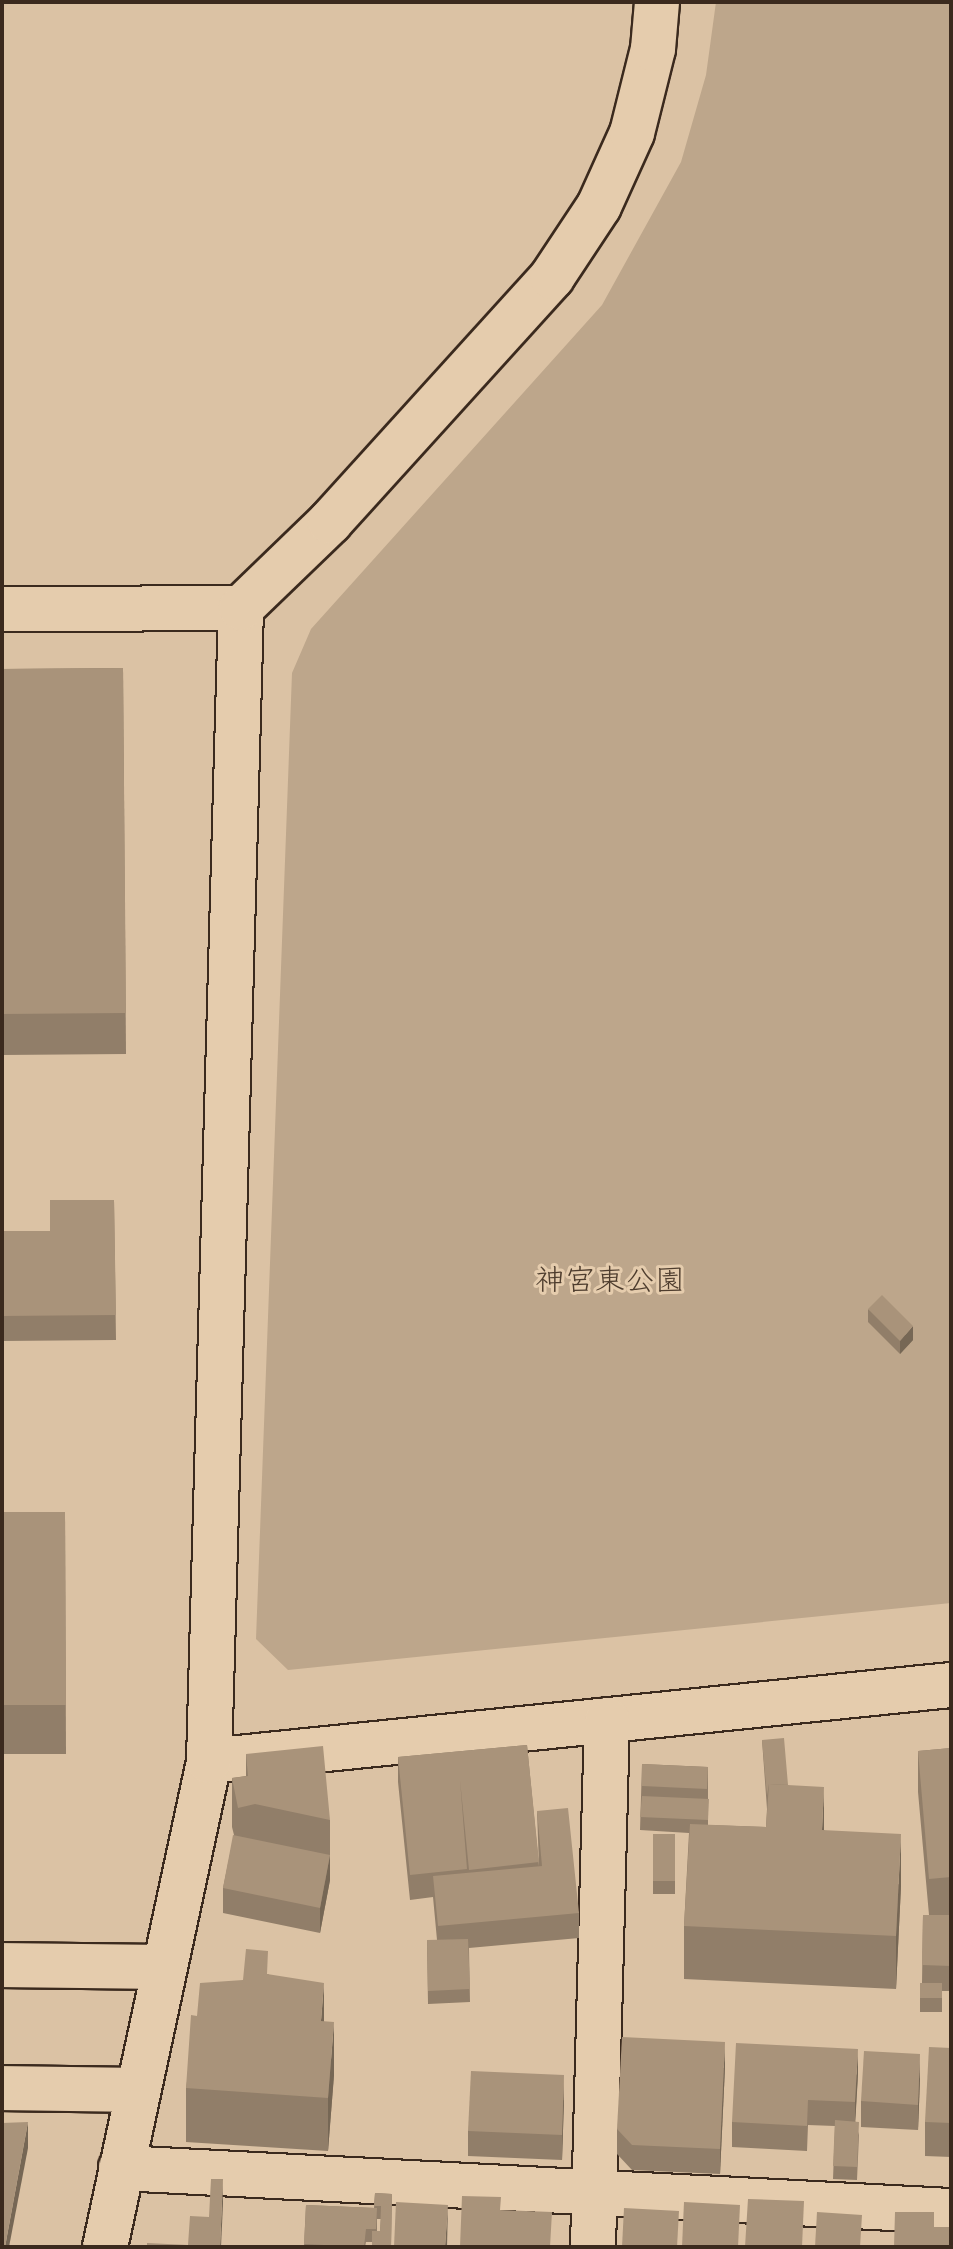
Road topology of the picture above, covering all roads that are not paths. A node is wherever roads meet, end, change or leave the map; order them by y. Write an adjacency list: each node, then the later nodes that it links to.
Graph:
1 (657, 2): 2 (street)
2 (241, 608): 3 (street); 6 (street)
3 (2, 609)
4 (951, 1685): 5 (street)
5 (607, 1720): 6 (street); 12 (street)
6 (209, 1761): 8 (street)
7 (2, 1965): 8 (street)
8 (164, 1967): 10 (street)
9 (2, 2088): 10 (street)
10 (138, 2090): 11 (street)
11 (121, 2168): 12 (street); 14 (street)
12 (595, 2194): 13 (street); 15 (street)
13 (951, 2211)
14 (105, 2247)
15 (593, 2247)

